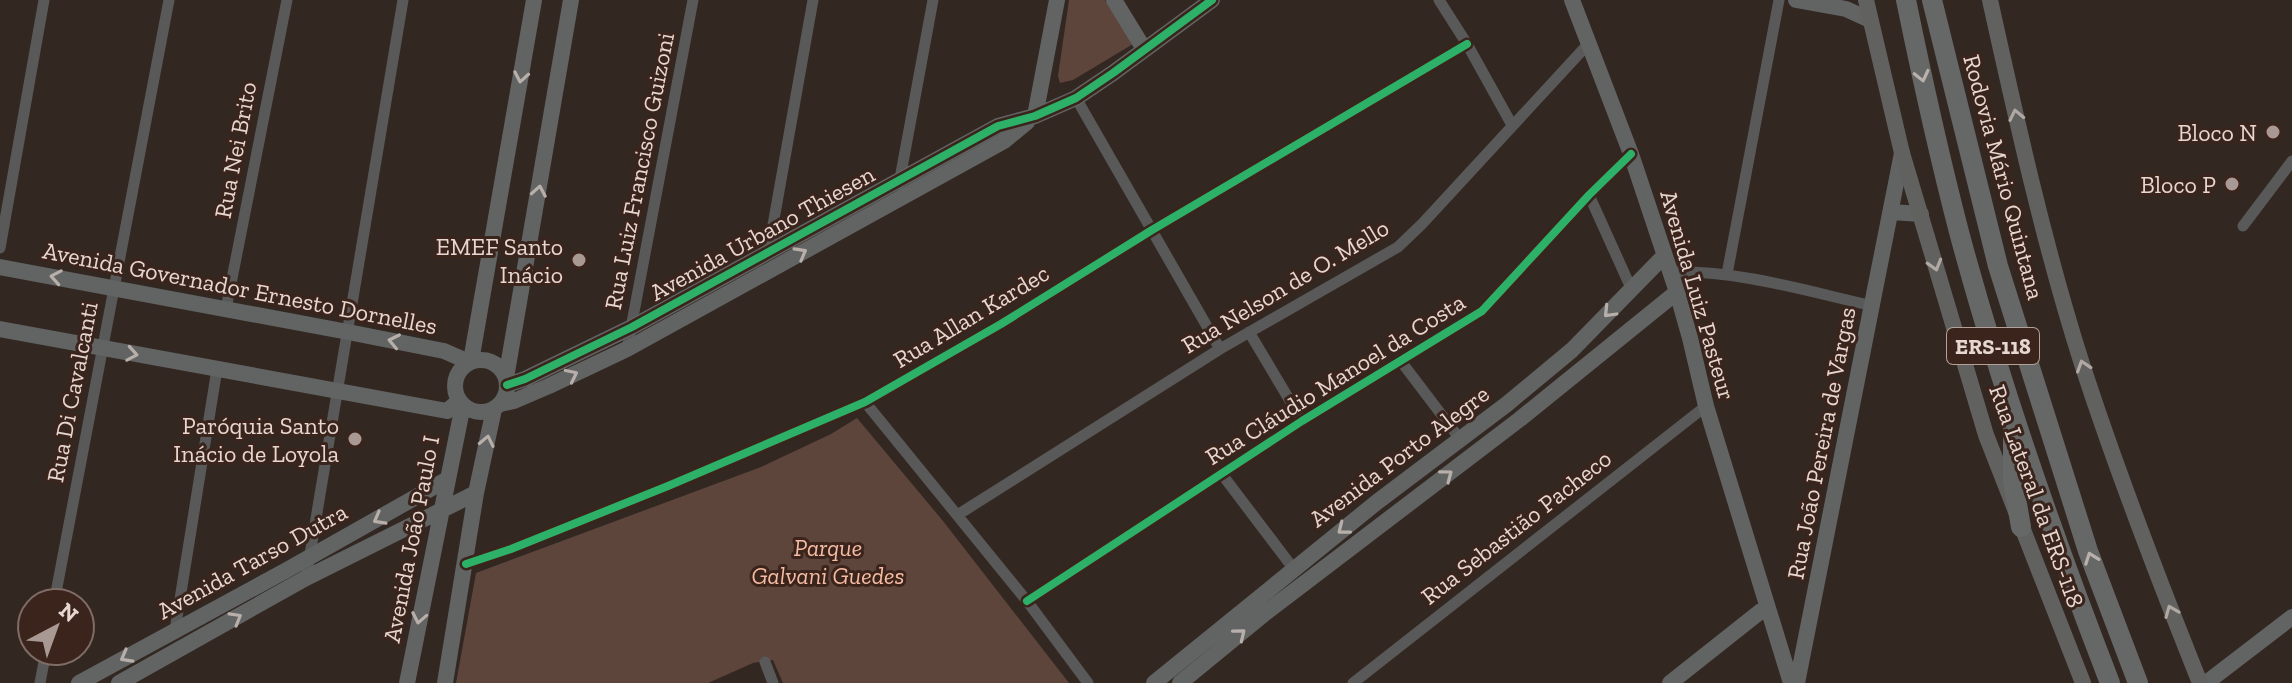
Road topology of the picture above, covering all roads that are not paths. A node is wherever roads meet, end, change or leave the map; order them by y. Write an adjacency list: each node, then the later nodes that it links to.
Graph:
1 (44, 0): 39 (street)
2 (169, 0): 44 (street, Rua Di Cavalcanti)
3 (287, 0): 48 (street, Rua Nei Brito)
4 (403, 0): 51 (street)
5 (534, 0): 57 (street, one-way to 57)
6 (571, 0): 59 (street, one-way to 6)
7 (693, 0): 49 (street, Rua Luiz Francisco Guizoni)
8 (813, 0): 40 (street)
9 (933, 0): 32 (street)
10 (1057, 0): 27 (street)
11 (1114, 0): 25 (street)
12 (1212, 0): 25 (street)
13 (1439, 0): 24 (street)
14 (1572, 0): 23 (street, Avenida Luiz Pasteur)
15 (1779, 0): 43 (street)
16 (1796, 0): 21 (street)
17 (1866, 0): 22 (main road, Rua Lateral da ERS-118)
18 (1906, 0): 66 (highway, ERS-118, one-way to 66)
19 (1932, 0): 105 (highway, Rodovia Mário Quintana / ERS-118, one-way to 19)
20 (1990, 0): 106 (main road, one-way to 20)
21 (1851, 5): 22 (street)
22 (1870, 20): 29 (main road, Rua Lateral da ERS-118)
23 (1590, 42): 28 (street, Rua Nelson de O. Mello); 30 (street, Avenida Luiz Pasteur)
24 (1467, 44): 28 (street); 38 (street, Rua Allan Kardec)
25 (1144, 49): 26 (street)
26 (1076, 98): 27 (street); 38 (street)
27 (1035, 116): 32 (street, Avenida Urbano Thiesen); 34 (street, Avenida Urbano Thiesen)
28 (1512, 125): 52 (street, Rua Nelson de O. Mello)
29 (1902, 153): 35 (street, Rua João Pereira de Vargas); 36 (main road, Rua Lateral da ERS-118)
30 (1631, 154): 33 (street, Rua Cláudio Manoel da Costa); 41 (street, Avenida Luiz Pasteur)
31 (2292, 161): 37 (street)
32 (899, 181): 34 (street); 40 (street, Avenida Urbano Thiesen)
33 (1589, 195): 45 (street); 56 (street, Rua Cláudio Manoel da Costa)
34 (895, 202): 54 (street, Avenida Urbano Thiesen, one-way to 34)
35 (1891, 212): 36 (street); 47 (street, Rua João Pereira de Vargas)
36 (1921, 214): 77 (main road, Rua Lateral da ERS-118, one-way to 77)
37 (2243, 226)
38 (1152, 230): 55 (street); 61 (street, Rua Allan Kardec)
39 (0, 248)
40 (768, 253): 49 (street, Avenida Urbano Thiesen)
41 (1667, 264): 43 (street); 45 (street, Avenida Porto Alegre); 46 (street, Avenida Luiz Pasteur)
42 (0, 267): 44 (street, Avenida Governador Ernesto Dornelles, one-way to 42)
43 (1727, 274): 47 (street)
44 (116, 288): 48 (street, Avenida Governador Ernesto Dornelles); 53 (street, Rua Di Cavalcanti)
45 (1631, 288): 63 (street, Avenida Porto Alegre, one-way to 63)
46 (1677, 292): 65 (street, Avenida Luiz Pasteur); 67 (street, Avenida Porto Alegre)
47 (1873, 306): 102 (street, Rua João Pereira de Vargas)
48 (226, 309): 51 (street, Avenida Governador Ernesto Dornelles)
49 (632, 327): 54 (street, Rua Luiz Francisco Guizoni); 59 (street, Avenida Urbano Thiesen)
50 (0, 329): 53 (street)
51 (348, 332): 57 (street, Avenida Governador Ernesto Dornelles, one-way to 51); 60 (street)
52 (1249, 332): 55 (street, Rua Nelson de O. Mello); 68 (street)
53 (101, 348): 58 (street, one-way to 58); 82 (street, Rua Di Cavalcanti)
54 (627, 349): 64 (street, Avenida Urbano Thiesen, one-way to 54)
55 (1220, 349): 75 (street, Rua Nelson de O. Mello)
56 (1400, 360): 68 (street, Rua Cláudio Manoel da Costa); 69 (street)
57 (470, 361): 59 (street); 62 (street)
58 (217, 369): 60 (street); 88 (street)
59 (507, 382): 64 (street)
60 (336, 390): 62 (street); 78 (street)
61 (865, 402): 75 (street); 79 (street, Rua Allan Kardec)
62 (461, 403): 64 (street); 71 (street, Avenida João Paulo I)
63 (1507, 404): 67 (street); 69 (street, Avenida Porto Alegre)
64 (497, 406): 72 (street, one-way to 64)
65 (1706, 406): 85 (street, Avenida Luiz Pasteur); 99 (street, Rua Sebastião Pacheco)
66 (2013, 412): 77 (highway); 104 (highway, ERS-118)
67 (1520, 419): 76 (street, Avenida Porto Alegre, one-way to 67)
68 (1302, 421): 70 (street, Rua Cláudio Manoel da Costa)
69 (1460, 439): 73 (street, Avenida Porto Alegre)
70 (1221, 473): 80 (street); 84 (street, Rua Cláudio Manoel da Costa)
71 (446, 480): 74 (street, Avenida João Paulo I); 78 (street, Avenida Tarso Dutra, one-way to 78)
72 (476, 493): 74 (street, Avenida Tarso Dutra); 79 (street)
73 (1377, 502): 76 (street); 80 (street, Avenida Porto Alegre, one-way to 80)
74 (440, 512): 81 (street, Avenida Tarso Dutra); 93 (street, Avenida João Paulo I, one-way to 93)
75 (959, 514): 84 (street)
76 (1392, 517): 86 (street, Avenida Porto Alegre)
77 (2021, 527): 103 (main road, Rua Lateral da ERS-118)
78 (308, 558): 81 (street); 88 (street, Avenida Tarso Dutra)
79 (466, 564): 94 (street)
80 (1293, 568): 83 (street, Avenida Porto Alegre)
81 (306, 578): 89 (street, Avenida Tarso Dutra, one-way to 81)
82 (57, 587)
83 (1254, 600): 86 (street); 97 (street, Avenida Porto Alegre)
84 (1027, 601): 96 (street)
85 (1766, 607): 100 (street); 101 (street, Avenida Luiz Pasteur)
86 (1264, 614): 98 (street, Avenida Porto Alegre, one-way to 86)
87 (2292, 617): 106 (street)
88 (175, 630): 89 (street); 91 (street, Avenida Tarso Dutra, one-way to 91)
89 (183, 648): 92 (street, Avenida Tarso Dutra)
90 (765, 662): 95 (street)
91 (79, 683)
92 (119, 683)
93 (407, 683)
94 (445, 683)
95 (773, 683)
96 (1088, 683)
97 (1154, 683)
98 (1180, 683)
99 (1353, 683)
100 (1670, 683)
101 (1791, 683)
102 (1797, 683)
103 (2083, 683)
104 (2110, 683)
105 (2138, 683)
106 (2203, 683)

